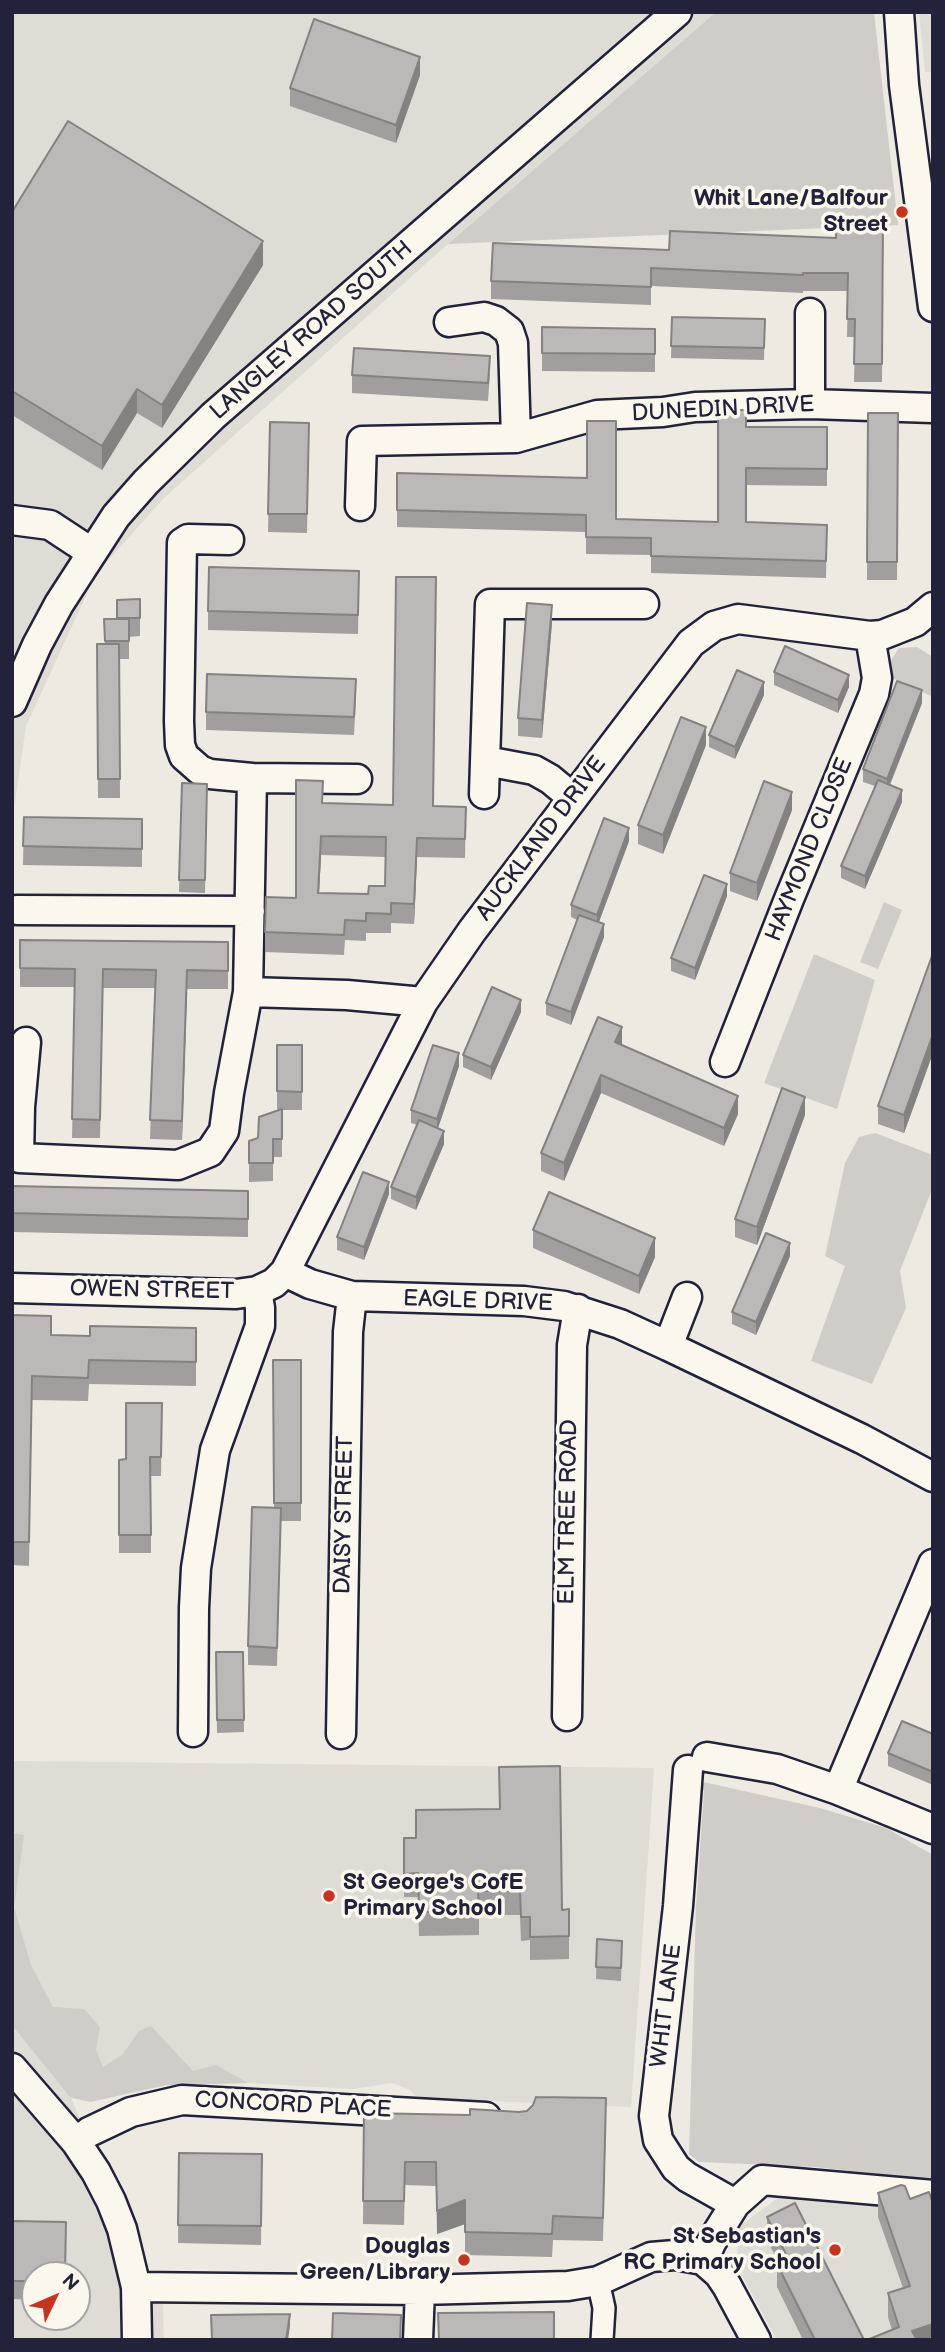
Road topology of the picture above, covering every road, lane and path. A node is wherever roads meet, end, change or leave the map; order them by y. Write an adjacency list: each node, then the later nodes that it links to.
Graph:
1 (677, 12): 13 (street, LANGLEY ROAD SOUTH)
2 (899, 12): 3 (street)
3 (928, 244): 4 (street)
4 (933, 307)
5 (810, 313): 7 (street)
6 (449, 322): 9 (street)
7 (810, 404): 8 (street, DUNEDIN DRIVE); 9 (street, DUNEDIN DRIVE)
8 (933, 408)
9 (516, 438): 10 (street, DUNEDIN DRIVE)
10 (360, 506)
11 (12, 520): 13 (street)
12 (229, 540): 19 (street)
13 (91, 552): 17 (street, LANGLEY ROAD SOUTH)
14 (644, 604): 18 (street)
15 (933, 607): 16 (street, AUCKLAND DRIVE)
16 (870, 636): 22 (street, AUCKLAND DRIVE); 28 (street, HAYMOND CLOSE)
17 (12, 702)
18 (486, 761): 21 (street); 22 (street)
19 (252, 778): 20 (street); 24 (street)
20 (357, 779)
21 (484, 794)
22 (573, 798): 26 (street, AUCKLAND DRIVE)
23 (17, 910): 24 (street)
24 (250, 911): 25 (street)
25 (248, 992): 26 (street); 27 (street)
26 (423, 1002): 29 (street, AUCKLAND DRIVE)
27 (26, 1042)
28 (725, 1062)
29 (285, 1272): 31 (street, OWEN STREET); 32 (street, EAGLE DRIVE)
30 (12, 1288): 31 (street, OWEN STREET)
31 (257, 1291): 39 (street)
32 (352, 1296): 34 (street, EAGLE DRIVE); 40 (street, DAISY STREET)
33 (687, 1297): 35 (street)
34 (578, 1309): 35 (street, EAGLE DRIVE); 38 (street, ELM TREE ROAD)
35 (668, 1346): 36 (street, EAGLE DRIVE)
36 (933, 1477)
37 (933, 1564): 41 (street)
38 (567, 1716)
39 (193, 1732)
40 (341, 1734)
41 (838, 1790): 42 (street); 47 (street, WHIT LANE)
42 (933, 1829)
43 (16, 2081): 45 (street)
44 (507, 2118): 45 (street, CONCORD PLACE)
45 (76, 2142): 50 (street)
46 (933, 2195): 47 (street)
47 (735, 2204): 48 (street)
48 (703, 2260): 49 (street); 55 (street)
49 (598, 2281): 51 (street); 54 (street)
50 (136, 2287): 51 (street); 52 (street)
51 (421, 2290): 53 (street)
52 (137, 2340)
53 (418, 2340)
54 (602, 2340)
55 (756, 2340)

